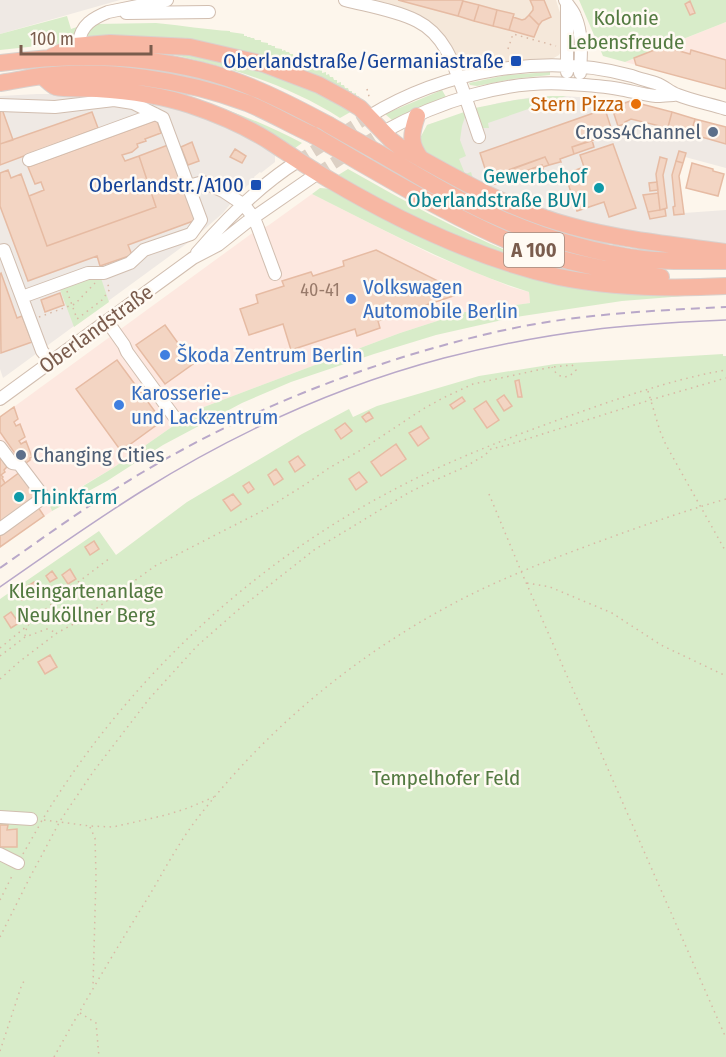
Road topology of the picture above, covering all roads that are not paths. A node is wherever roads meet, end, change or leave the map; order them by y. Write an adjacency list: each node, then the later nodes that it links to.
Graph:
1 (167, 0): 4 (street)
2 (345, 0): 13 (street)
3 (566, 2): 9 (street); 10 (street)
4 (121, 9): 5 (street); 6 (street)
5 (209, 12)
6 (79, 42)
7 (51, 57): 8 (highway, A 100); 20 (highway); 36 (highway, A 100, bridge)
8 (0, 63)
9 (567, 66): 10 (street); 13 (street); 15 (street)
10 (580, 67): 11 (street); 15 (street)
11 (614, 72): 16 (street); 17 (street)
12 (42, 76): 14 (highway, A 100); 28 (highway); 38 (highway, A 100, bridge)
13 (459, 78): 18 (street); 20 (street)
14 (0, 83)
15 (573, 84): 16 (street); 18 (street)
16 (610, 88): 17 (street)
17 (675, 95): 21 (street)
18 (465, 98): 23 (street); 25 (street)
19 (0, 105): 22 (street)
20 (369, 109): 24 (highway)
21 (726, 109)
22 (155, 114): 27 (street); 30 (street)
23 (417, 116): 24 (street); 26 (highway)
24 (383, 132): 26 (highway)
25 (479, 137)
26 (420, 159): 34 (highway)
27 (29, 160)
28 (298, 161): 29 (highway); 31 (street, Oberlandstraße)
29 (318, 173): 32 (street, Oberlandstraße); 39 (highway)
30 (189, 186): 31 (street); 40 (street)
31 (244, 205): 32 (street); 35 (street, Oberlandstraße)
32 (254, 218): 35 (street, Oberlandstraße); 37 (street)
33 (0, 251): 40 (street)
34 (726, 252)
35 (193, 258): 41 (street, Oberlandstraße)
36 (726, 261)
37 (275, 274)
38 (726, 279)
39 (726, 286)
40 (22, 297): 42 (street)
41 (107, 321): 42 (street, Oberlandstraße); 44 (street)
42 (51, 362): 43 (street, Oberlandstraße)
43 (0, 399)
44 (175, 418)
45 (0, 447): 46 (street)
46 (0, 529)
47 (0, 817): 48 (street)
48 (37, 819)
49 (0, 854): 50 (street)
50 (18, 863)

